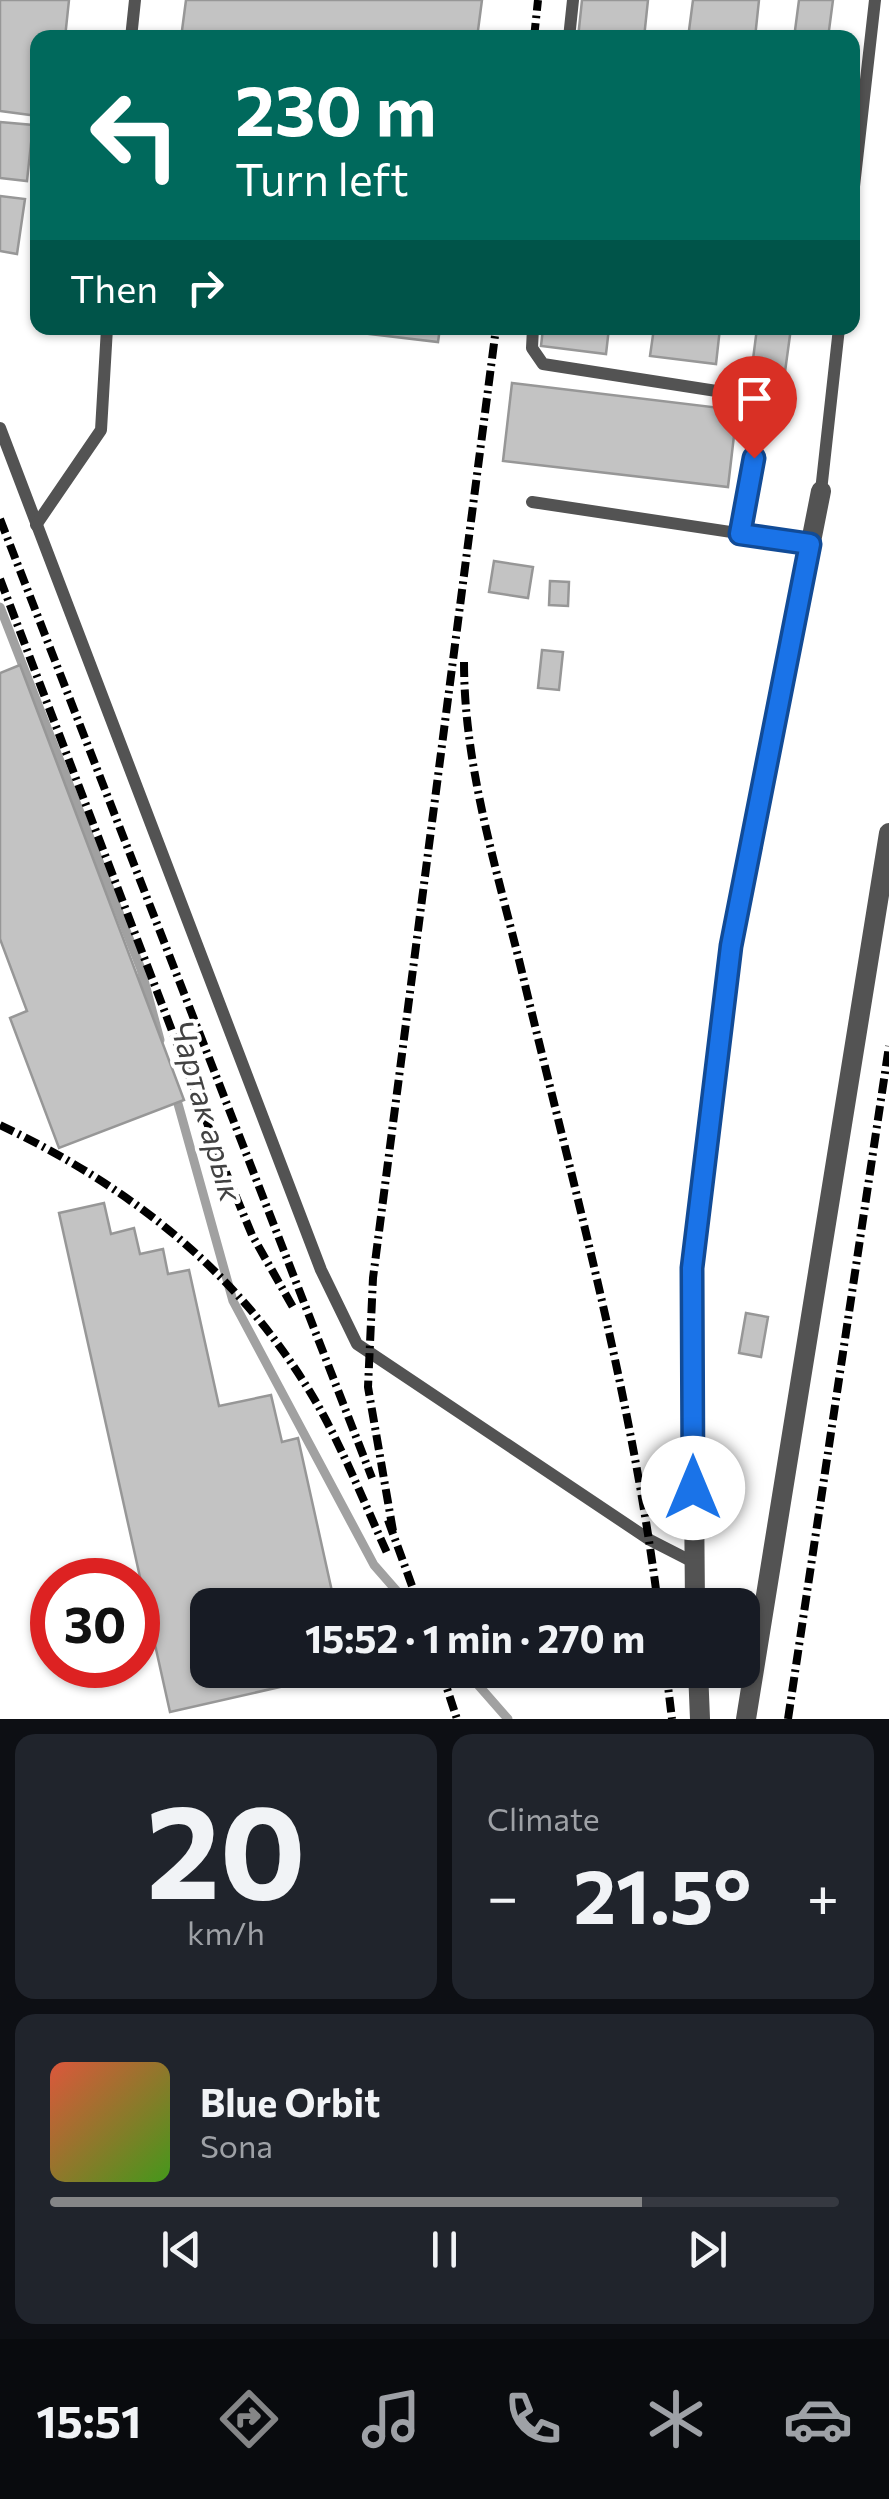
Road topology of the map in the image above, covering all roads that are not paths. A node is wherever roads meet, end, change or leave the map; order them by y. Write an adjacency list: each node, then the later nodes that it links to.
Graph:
1 (135, 0): 4 (lane)
2 (574, 0): 5 (lane)
3 (875, 0): 6 (lane)
4 (132, 30)
5 (569, 30)
6 (860, 133)
7 (106, 335): 13 (lane)
8 (533, 335): 14 (lane)
9 (838, 335): 11 (lane)
10 (0, 428): 13 (lane)
11 (821, 491): 15 (street)
12 (532, 502): 14 (lane)
13 (36, 525): 17 (lane)
14 (740, 534): 15 (lane)
15 (810, 544): 17 (street)
16 (889, 833): 21 (street)
17 (693, 1562): 18 (street)
18 (694, 1588)
19 (699, 1688): 20 (street)
20 (700, 1719)
21 (746, 1719)

